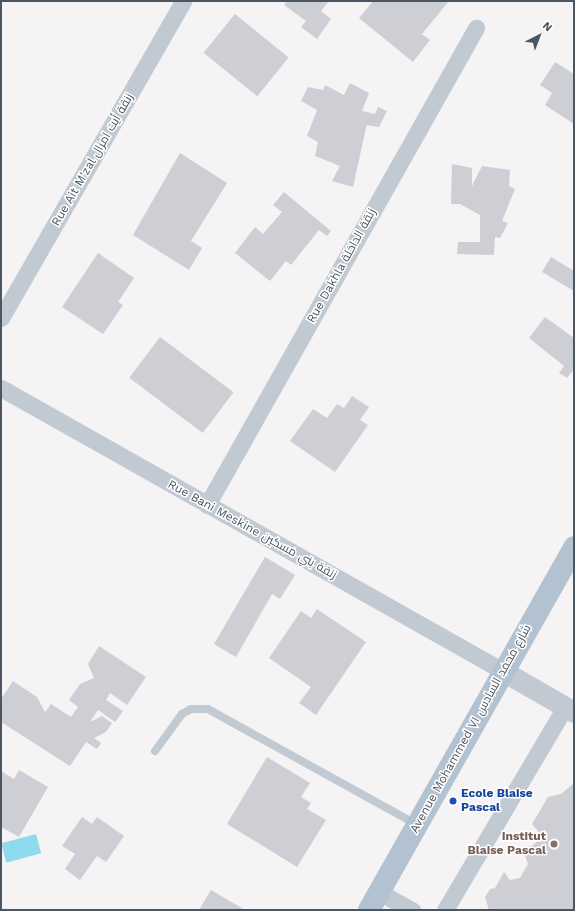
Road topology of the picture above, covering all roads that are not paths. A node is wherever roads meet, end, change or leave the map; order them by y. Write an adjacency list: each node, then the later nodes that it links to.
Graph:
1 (183, 1): 3 (street, Rue Ait M'zal زنقة أيت امزال)
2 (476, 28): 5 (street, Rue Dakhla زنقة الداخلة)
3 (1, 318)
4 (1, 388): 5 (street, Rue Bani Meskine زنقة بني مسكين)
5 (207, 505): 7 (street, Rue Bani Meskine زنقة بني مسكين)
6 (574, 548): 7 (main road, Avenue Mohammed VI شارع محمد السادس)
7 (503, 671): 8 (street); 10 (main road, Avenue Mohammed VI شارع محمد السادس)
8 (569, 710): 13 (street)
9 (155, 750): 10 (lane)
10 (417, 825): 11 (main road, Avenue Mohammed VI شارع محمد السادس)
11 (374, 901): 12 (street)
12 (412, 910)
13 (445, 910)

